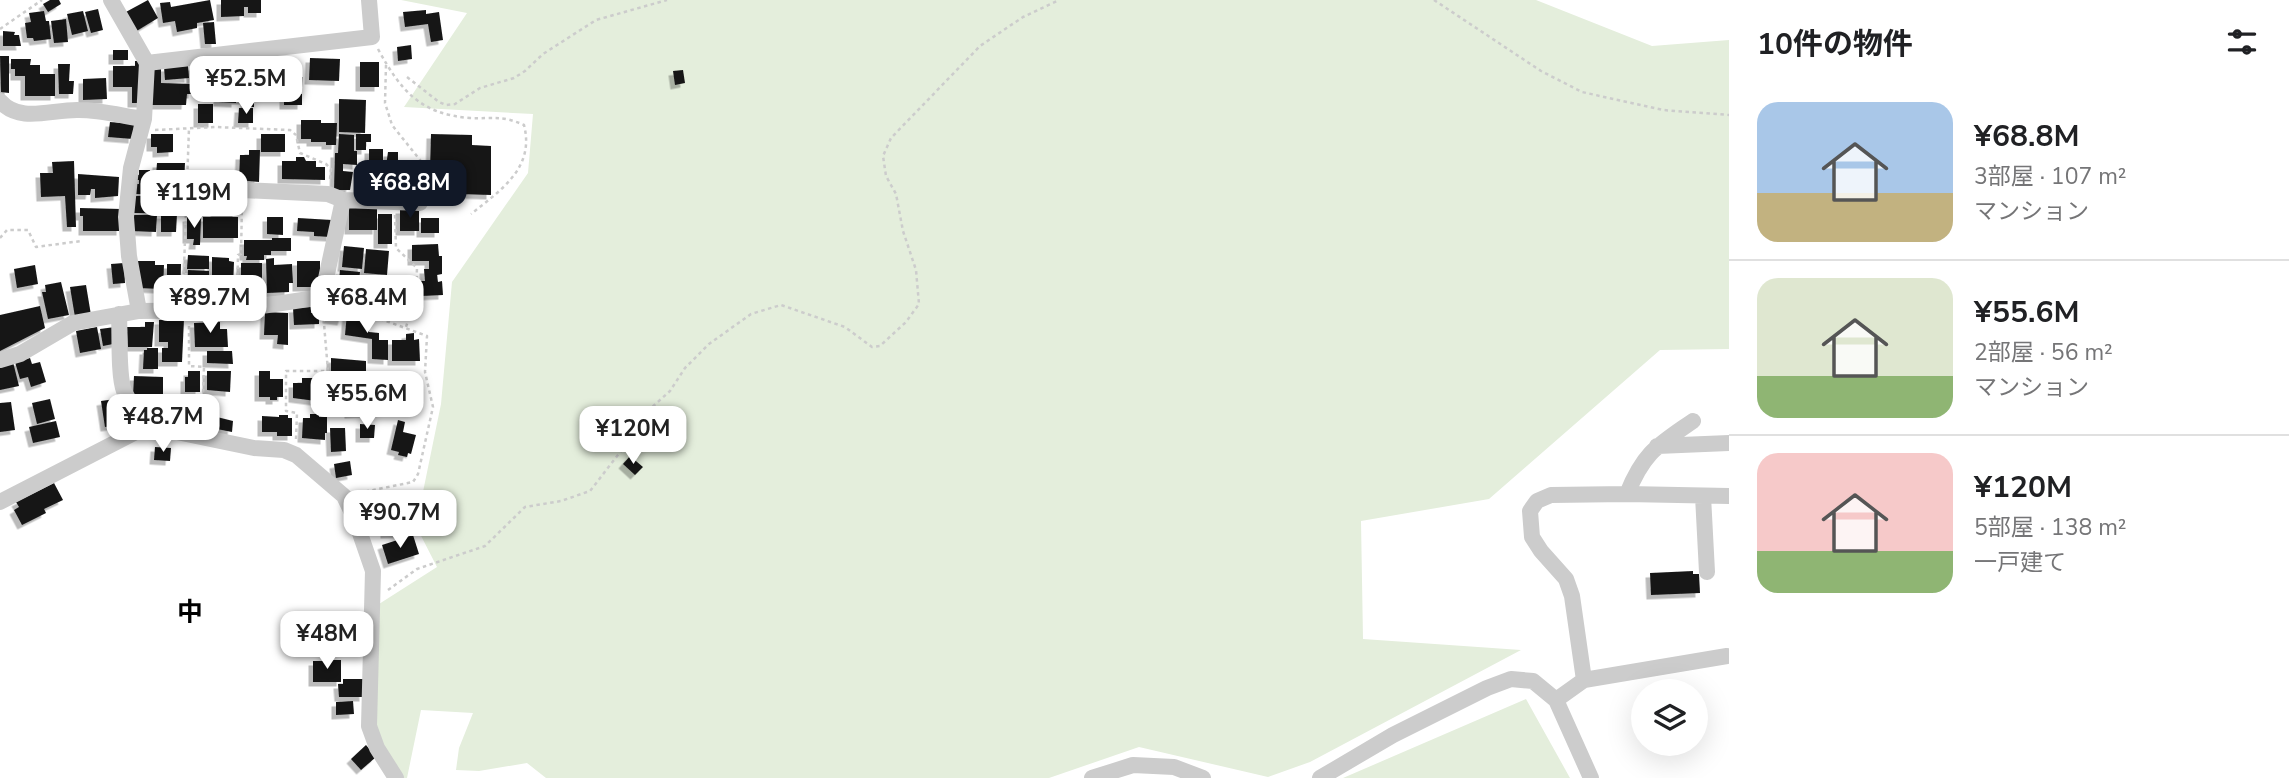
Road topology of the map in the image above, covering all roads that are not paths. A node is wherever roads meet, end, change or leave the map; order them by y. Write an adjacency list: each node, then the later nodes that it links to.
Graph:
1 (111, 0): 3 (street)
2 (369, 0): 3 (street)
3 (147, 63): 5 (street)
4 (0, 101): 5 (street)
5 (143, 125): 9 (street)
6 (242, 190): 7 (street)
7 (335, 197): 8 (street); 9 (street)
8 (420, 203)
9 (139, 311): 10 (street)
10 (119, 314): 11 (street); 13 (street)
11 (0, 360)
12 (1693, 421): 15 (street)
13 (143, 425): 19 (street); 24 (street)
14 (1729, 443): 15 (street)
15 (1657, 446): 16 (street)
16 (1627, 494): 17 (street); 22 (street)
17 (1703, 496): 18 (street); 20 (street)
18 (1729, 496)
19 (0, 502)
20 (1707, 572)
21 (1727, 656): 22 (street)
22 (1584, 680): 23 (street)
23 (1556, 700): 27 (street); 28 (street)
24 (396, 778)
25 (1092, 778): 26 (street)
26 (1203, 778)
27 (1320, 778)
28 (1591, 778)

